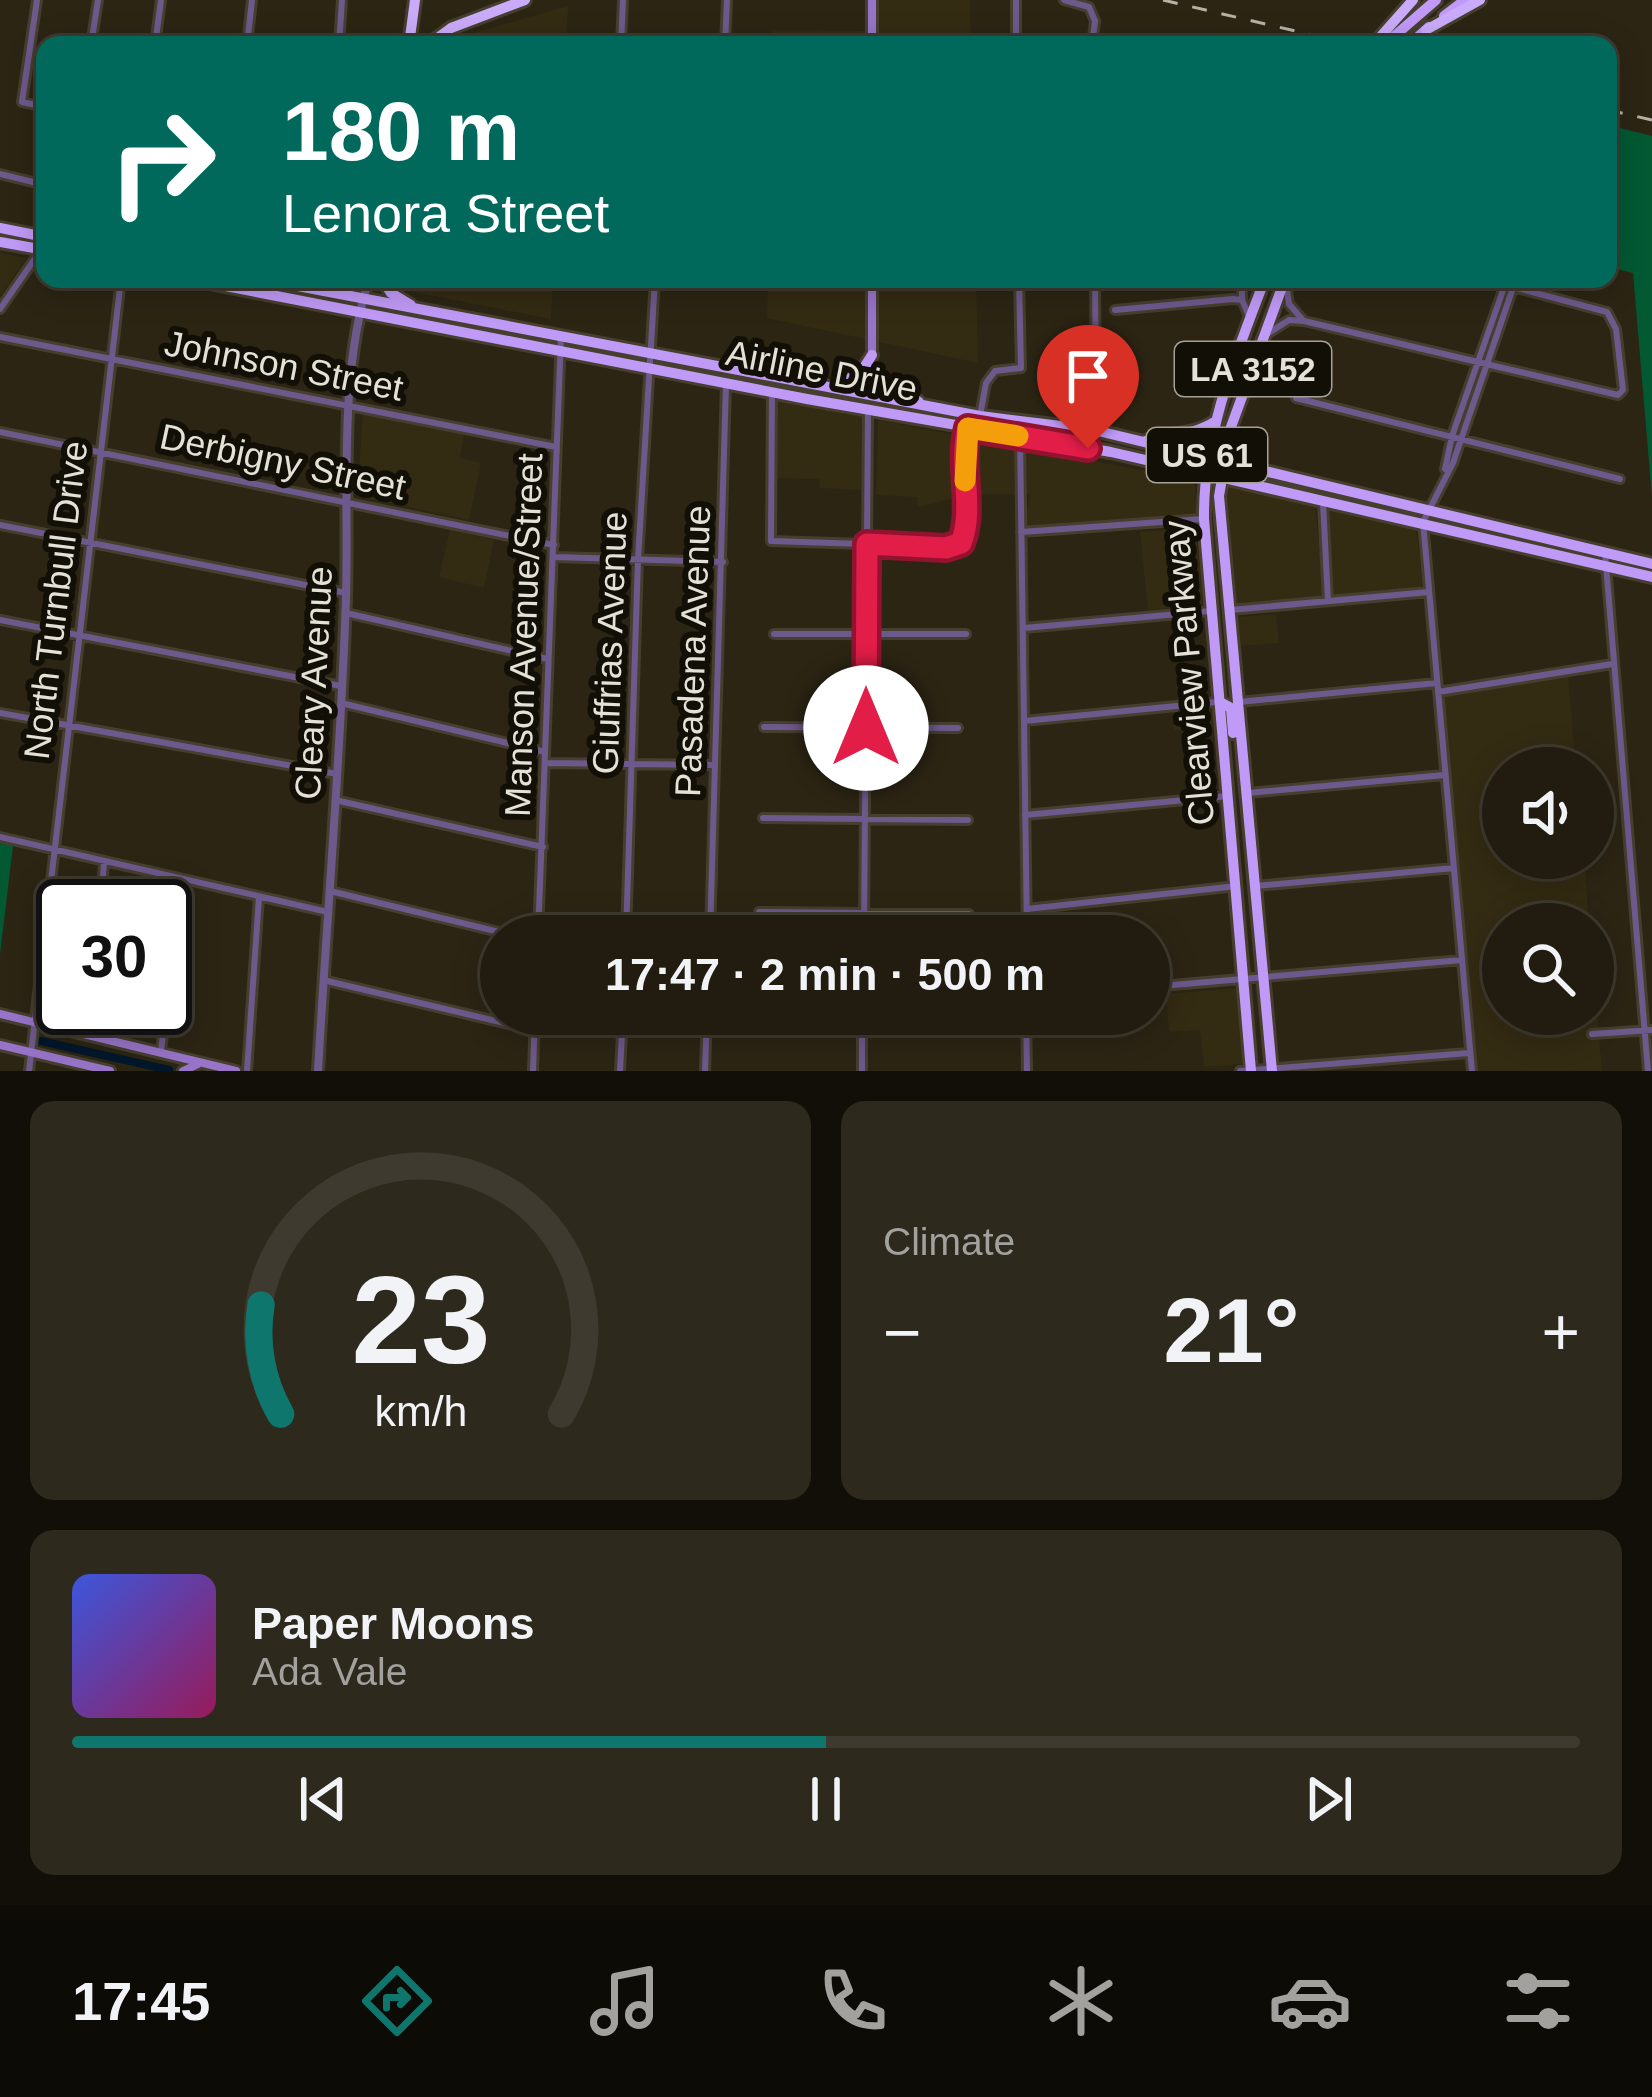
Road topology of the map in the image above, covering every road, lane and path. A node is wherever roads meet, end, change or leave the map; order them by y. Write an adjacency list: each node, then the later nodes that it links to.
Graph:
1 (37, 0): 32 (street)
2 (98, 0): 18 (street)
3 (161, 0): 19 (street)
4 (252, 0): 20 (street)
5 (342, 0): 21 (street)
6 (415, 0): 22 (highway)
7 (525, 0): 23 (highway)
8 (623, 0): 24 (street)
9 (727, 0): 25 (street)
10 (872, 0): 26 (main road)
11 (1016, 0): 27 (street)
12 (1064, 0): 28 (street)
13 (1413, 0): 29 (highway)
14 (1436, 0): 30 (highway)
15 (1465, 0): 17 (highway)
16 (1480, 0): 17 (highway)
17 (1426, 30): 31 (highway)
18 (92, 36)
19 (155, 36)
20 (248, 36)
21 (340, 36)
22 (410, 36)
23 (440, 36)
24 (621, 36)
25 (725, 36)
26 (872, 36)
27 (1016, 36)
28 (1093, 36)
29 (1379, 36)
30 (1394, 36)
31 (1419, 36)
32 (36, 105)
33 (0, 174): 34 (street)
34 (36, 183)
35 (0, 228): 37 (highway)
36 (0, 242): 38 (highway)
37 (36, 242)
38 (36, 244)
39 (36, 257): 59 (street)
40 (120, 288): 69 (street, North Turnbull Drive)
41 (251, 288): 58 (highway, Airline Drive / US 61)
42 (308, 288): 56 (highway, Airline Drive / US 61)
43 (352, 288): 56 (highway)
44 (364, 288): 58 (street, Cleary Avenue)
45 (388, 288): 60 (highway)
46 (655, 288): 68 (street, Giuffrias Avenue)
47 (872, 288): 70 (main road)
48 (1019, 288): 83 (street)
49 (1095, 288): 77 (street)
50 (1243, 288): 57 (street)
51 (1262, 288): 62 (highway, Clearview Parkway / LA 3152)
52 (1283, 288): 65 (highway, LA 3152)
53 (1287, 288): 63 (street)
54 (1508, 288): 71 (street)
55 (1529, 288): 71 (street)
56 (335, 293): 58 (highway, Airline Drive / US 61)
57 (1242, 300): 61 (street); 62 (street)
58 (361, 304): 60 (highway, Airline Drive / US 61); 67 (highway, Airline Drive / US 61); 81 (street, Cleary Avenue)
59 (0, 309)
60 (419, 310): 64 (highway, Airline Drive / US 61)
61 (1115, 310)
62 (1250, 320): 84 (highway, Clearview Parkway / LA 3152)
63 (1304, 321): 65 (street); 71 (street)
64 (561, 336): 67 (street, Manson Avenue/Street); 68 (highway, Airline Drive / US 61)
65 (1264, 336): 94 (highway, LA 3152)
66 (0, 338): 69 (street, Johnson Street)
67 (560, 350): 72 (highway, Airline Drive / US 61); 91 (street, Manson Avenue/Street)
68 (652, 353): 72 (street, Giuffrias Avenue); 73 (highway, Airline Drive / US 61)
69 (111, 358): 81 (street, Johnson Street); 92 (street, North Turnbull Drive)
70 (872, 362): 75 (highway); 78 (main road); 80 (highway)
71 (1482, 363): 89 (street)
72 (650, 368): 74 (highway, Airline Drive / US 61); 108 (street, Giuffrias Avenue)
73 (730, 368): 74 (street, Pasadena Avenue); 75 (highway, Airline Drive / US 61)
74 (726, 383): 76 (highway, Airline Drive / US 61); 110 (street, Pasadena Avenue)
75 (836, 388): 78 (highway, Airline Drive / US 61)
76 (772, 392): 82 (highway, Airline Drive / US 61); 105 (street)
77 (1096, 392)
78 (870, 394): 80 (highway, Airline Drive / US 61); 82 (main road)
79 (1297, 398): 89 (street)
80 (921, 404): 83 (highway, Airline Drive / US 61)
81 (351, 406): 91 (street, Johnson Street); 99 (street, Cleary Avenue)
82 (868, 410): 86 (highway, Airline Drive / US 61); 105 (street)
83 (980, 416): 85 (highway, Airline Drive / US 61)
84 (1216, 421): 90 (highway); 93 (highway, Clearview Parkway / LA 3152)
85 (1035, 423): 88 (highway); 90 (highway, Airline Drive / US 61)
86 (968, 428): 88 (highway, Airline Drive / US 61); 105 (street)
87 (0, 431): 92 (street, Derbigny Street)
88 (1015, 435): 95 (highway, Airline Drive / US 61); 103 (street)
89 (1456, 438): 97 (street); 100 (street)
90 (1146, 441): 93 (highway, Airline Drive / US 61)
91 (557, 448): 106 (street, Manson Avenue/Street)
92 (100, 450): 99 (street, Derbigny Street); 104 (street, North Turnbull Drive)
93 (1207, 455): 94 (highway, Airline Drive / US 61); 95 (highway, Clearview Parkway / LA 3152)
94 (1223, 459): 96 (highway, Clearview Parkway / LA 3152); 100 (highway, Airline Drive / US 61)
95 (1203, 473): 96 (highway, Airline Drive / US 61); 101 (highway, Clearview Parkway / LA 3152)
96 (1220, 477): 98 (highway, Airline Drive / US 61); 116 (highway, Clearview Parkway / LA 3152)
97 (1620, 479)
98 (1324, 499): 100 (highway, Airline Drive / US 61); 115 (street)
99 (346, 502): 106 (street, Derbigny Street); 113 (street, Cleary Avenue)
100 (1426, 517): 109 (highway, Airline Drive / US 61); 114 (street)
101 (1204, 519): 103 (street); 117 (highway, Clearview Parkway / LA 3152)
102 (0, 525): 104 (street)
103 (1021, 532): 120 (street)
104 (89, 544): 113 (street); 123 (street, North Turnbull Drive)
105 (867, 544): 124 (street)
106 (554, 545): 107 (street, Manson Avenue/Street)
107 (554, 556): 108 (street); 125 (street, Manson Avenue/Street)
108 (638, 559): 110 (street); 140 (street, Giuffrias Avenue)
109 (1605, 559): 111 (highway, Airline Drive / US 61); 112 (highway, Airline Drive / US 61); 126 (street)
110 (724, 562): 141 (street, Pasadena Avenue)
111 (1652, 564)
112 (1652, 577)
113 (346, 592): 118 (street, Cleary Avenue)
114 (1429, 592): 115 (street); 128 (street)
115 (1328, 601): 116 (street)
116 (1229, 610): 130 (highway, Clearview Parkway / LA 3152)
117 (1211, 611): 120 (street); 129 (highway, Clearview Parkway / LA 3152)
118 (346, 613): 125 (street); 127 (street, Cleary Avenue)
119 (0, 620): 123 (street)
120 (1024, 628): 133 (street)
121 (774, 634): 124 (street)
122 (966, 634): 124 (street)
123 (78, 636): 127 (street); 134 (street, North Turnbull Drive)
124 (867, 636): 136 (street)
125 (548, 659): 138 (street, Manson Avenue/Street)
126 (1612, 664): 128 (street); 182 (street)
127 (341, 686): 131 (street, Cleary Avenue)
128 (1438, 687): 130 (street); 143 (street)
129 (1220, 702): 133 (street); 144 (highway); 146 (highway, Clearview Parkway / LA 3152)
130 (1238, 702): 144 (highway, Clearview Parkway / LA 3152)
131 (341, 704): 138 (street); 142 (street, Cleary Avenue)
132 (0, 713): 134 (street)
133 (1024, 721): 148 (street)
134 (68, 726): 142 (street); 154 (street, North Turnbull Drive)
135 (764, 727): 136 (street)
136 (866, 728): 137 (street); 150 (street)
137 (958, 728)
138 (545, 752): 139 (street, Manson Avenue/Street)
139 (544, 763): 140 (street); 153 (street, Manson Avenue/Street)
140 (632, 764): 141 (street); 170 (street, Giuffrias Avenue)
141 (716, 765): 171 (street, Pasadena Avenue)
142 (337, 775): 147 (street, Cleary Avenue)
143 (1445, 775): 145 (street); 156 (street)
144 (1243, 779): 145 (highway, Clearview Parkway / LA 3152)
145 (1244, 794): 161 (highway, Clearview Parkway / LA 3152)
146 (1228, 796): 148 (street); 160 (highway, Clearview Parkway / LA 3152)
147 (335, 800): 153 (street); 162 (street, Cleary Avenue)
148 (1024, 815): 164 (street)
149 (763, 818): 150 (street)
150 (865, 819): 151 (street); 167 (street)
151 (968, 820)
152 (0, 837): 154 (street)
153 (543, 847): 169 (street, Manson Avenue/Street)
154 (54, 850): 155 (street); 181 (street, North Turnbull Drive)
155 (104, 862): 157 (street); 158 (street)
156 (1454, 868): 161 (street); 174 (street)
157 (103, 879)
158 (180, 879)
159 (192, 882): 163 (street)
160 (1237, 886): 164 (street); 176 (highway, Clearview Parkway / LA 3152)
161 (1255, 886): 175 (highway, Clearview Parkway / LA 3152)
162 (330, 891): 166 (street, Cleary Avenue); 173 (street)
163 (259, 897): 166 (street); 204 (street)
164 (1027, 909): 172 (street)
165 (759, 912): 167 (street)
166 (328, 913): 177 (street, Cleary Avenue)
167 (864, 913): 168 (street)
168 (969, 914)
169 (539, 915)
170 (627, 915)
171 (711, 915)
172 (1027, 915)
173 (480, 927)
174 (1462, 960): 175 (street); 194 (street)
175 (1261, 977): 176 (street); 198 (highway, Clearview Parkway / LA 3152)
176 (1245, 979): 178 (street); 199 (highway, Clearview Parkway / LA 3152)
177 (323, 980): 180 (street); 205 (street, Cleary Avenue)
178 (1170, 985)
179 (0, 1014): 181 (main road)
180 (480, 1017)
181 (35, 1022): 190 (main road); 192 (street, North Turnbull Drive)
182 (1649, 1031): 183 (street); 214 (street)
183 (1614, 1033)
184 (163, 1035): 193 (street)
185 (534, 1035): 206 (street)
186 (622, 1035): 207 (street)
187 (706, 1035): 208 (street)
188 (862, 1035): 209 (street)
189 (1026, 1035): 210 (street)
190 (93, 1036): 193 (main road)
191 (0, 1045): 192 (main road)
192 (32, 1052): 197 (main road); 200 (street, North Turnbull Drive)
193 (161, 1052): 196 (main road)
194 (1470, 1053): 195 (street); 213 (street)
195 (1375, 1060): 198 (street); 212 (street)
196 (206, 1064): 202 (main road); 203 (main road)
197 (87, 1068): 201 (main road)
198 (1271, 1069): 199 (street)
199 (1251, 1070): 211 (street)
200 (29, 1071)
201 (110, 1071)
202 (183, 1071)
203 (236, 1071)
204 (247, 1071)
205 (318, 1071)
206 (533, 1071)
207 (620, 1071)
208 (705, 1071)
209 (862, 1071)
210 (1027, 1071)
211 (1240, 1071)
212 (1376, 1071)
213 (1472, 1071)
214 (1648, 1071)

